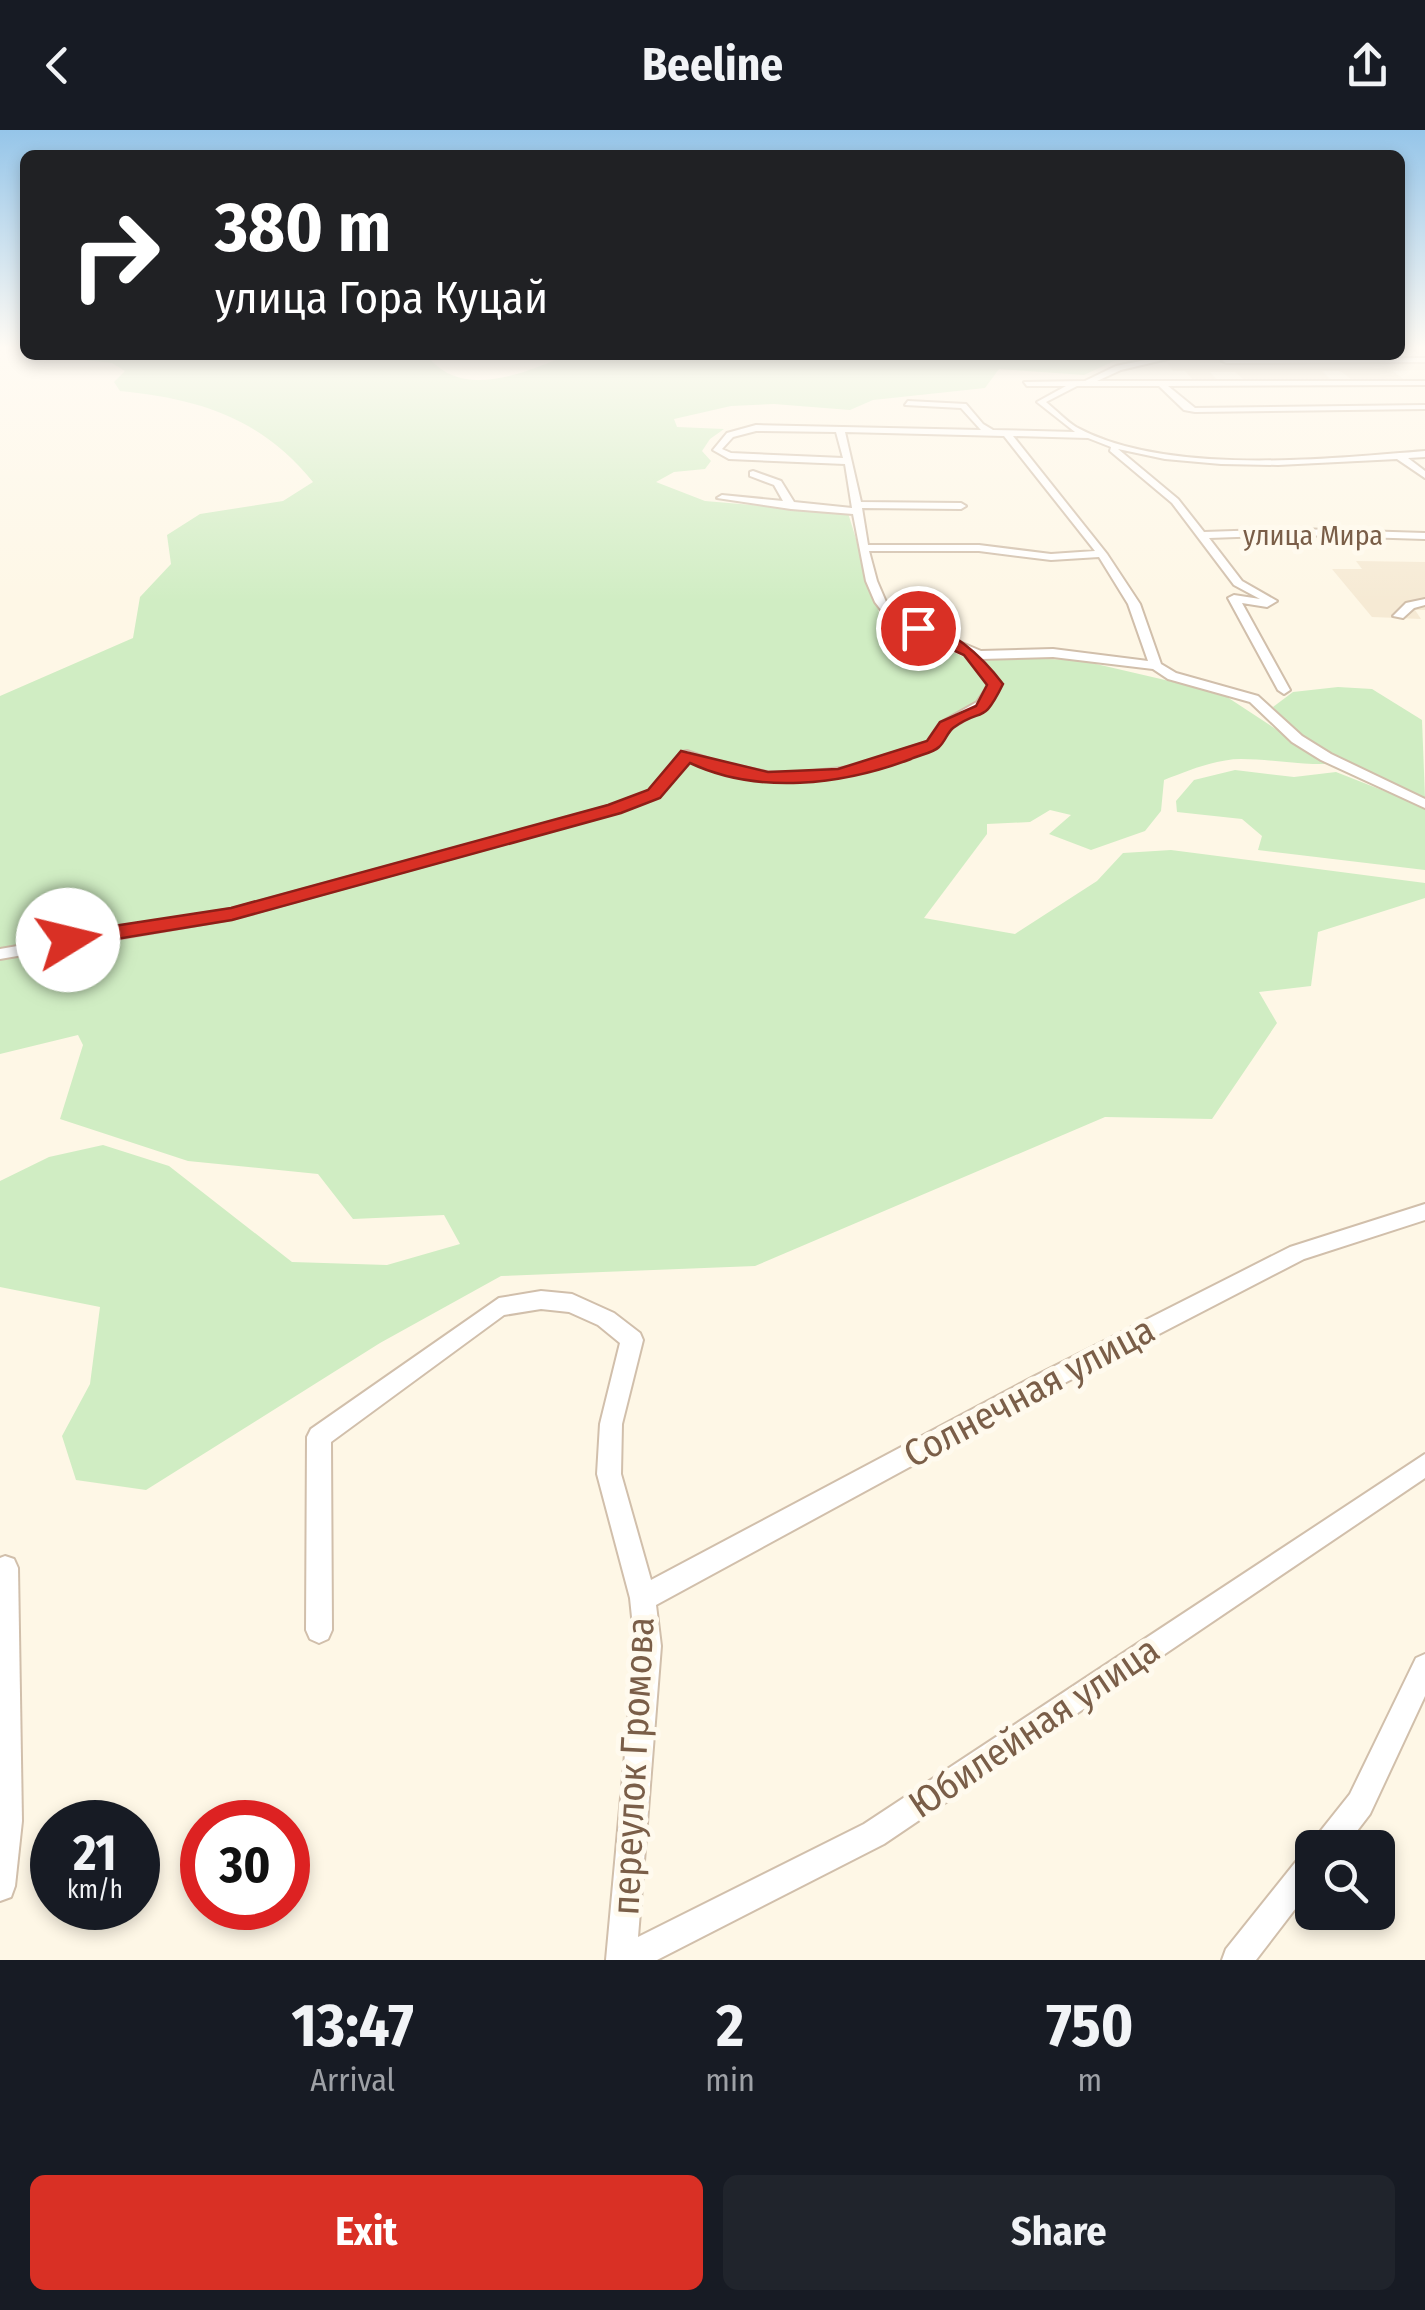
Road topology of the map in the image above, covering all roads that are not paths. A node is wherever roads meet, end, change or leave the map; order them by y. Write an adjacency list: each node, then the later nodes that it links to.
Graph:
1 (738, 431): 12 (street)
2 (840, 431): 12 (street)
3 (883, 431): 6 (street)
4 (989, 431): 6 (street)
5 (1081, 431): 8 (street)
6 (995, 435): 7 (street)
7 (1008, 435): 8 (street); 22 (street)
8 (1088, 435): 9 (street)
9 (1109, 446): 11 (street); 19 (street, улица Мира)
10 (1425, 454): 11 (street)
11 (1399, 456): 14 (street)
12 (850, 462): 18 (street)
13 (753, 474): 16 (street)
14 (1425, 476)
15 (722, 498): 16 (street)
16 (790, 506): 18 (street)
17 (961, 506): 18 (street)
18 (856, 508): 21 (street)
19 (1200, 535): 20 (street, улица Мира); 27 (street, улица Мира)
20 (1425, 536)
21 (866, 548): 22 (street); 25 (street)
22 (1102, 554): 26 (street)
23 (1425, 602): 24 (street)
24 (1399, 616)
25 (969, 652): 26 (street); 29 (street)
26 (1156, 666): 28 (street)
27 (1284, 690)
28 (1425, 804)
29 (0, 954)
30 (1425, 1212): 33 (street, Солнечная улица)
31 (1425, 1465): 40 (street, Юбилейная улица)
32 (6, 1568): 36 (street)
33 (643, 1598): 34 (street, переулок Громова); 40 (street, переулок Громова)
34 (319, 1630)
35 (1425, 1667): 37 (street)
36 (4, 1822): 38 (street)
37 (1340, 1830)
38 (0, 1886)
39 (1295, 1886): 41 (street)
40 (623, 1960)
41 (1237, 1960)

